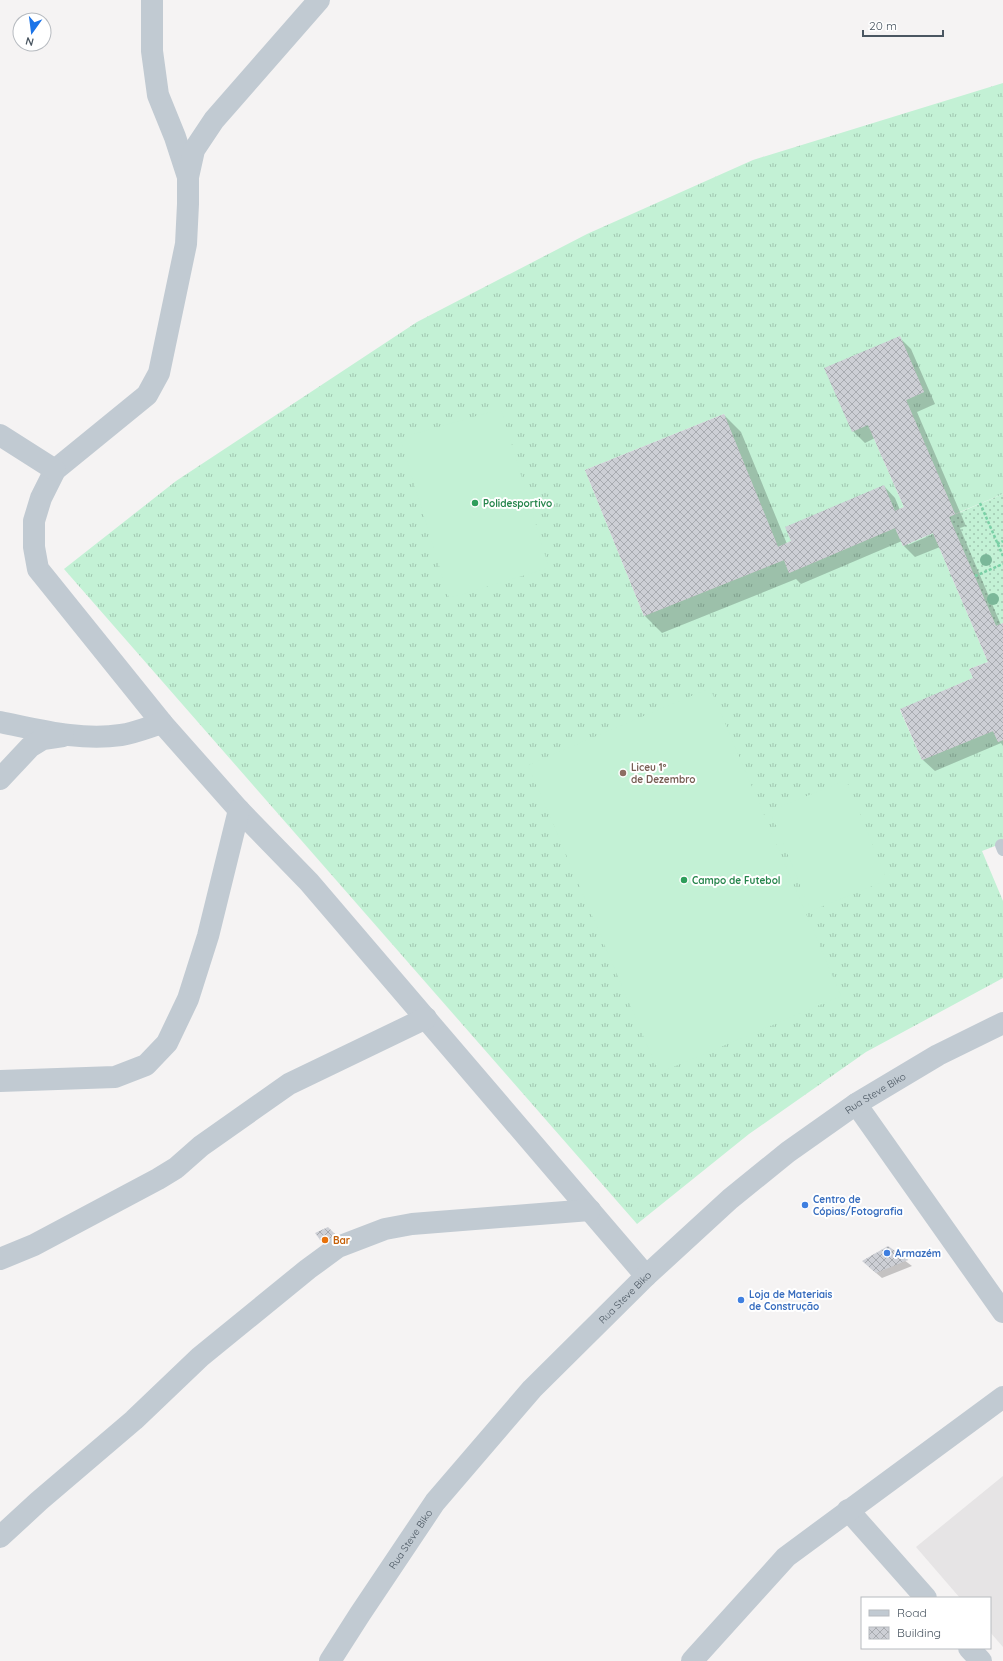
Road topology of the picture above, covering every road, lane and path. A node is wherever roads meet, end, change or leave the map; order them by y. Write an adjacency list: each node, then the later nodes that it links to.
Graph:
1 (152, 0): 3 (street)
2 (319, 0): 3 (street)
3 (188, 177): 5 (street)
4 (0, 436): 5 (street)
5 (56, 470): 13 (street)
6 (980, 503): 8 (path)
7 (1003, 541): 8 (path)
8 (997, 544): 9 (path)
9 (1003, 556)
10 (1003, 564): 11 (path)
11 (974, 576)
12 (0, 722): 14 (street)
13 (162, 723): 14 (street); 16 (street)
14 (67, 736): 15 (street)
15 (0, 779)
16 (239, 810): 17 (street); 19 (street)
17 (426, 1018): 21 (street); 22 (street)
18 (1003, 1023): 20 (street, Rua Steve Biko)
19 (0, 1081)
20 (856, 1104): 23 (street, Rua Steve Biko); 24 (street)
21 (590, 1210): 23 (street); 27 (street)
22 (0, 1258)
23 (646, 1276): 30 (street, Rua Steve Biko)
24 (1003, 1312)
25 (1003, 1396): 26 (street)
26 (848, 1510): 28 (street); 31 (street)
27 (0, 1537)
28 (925, 1597)
29 (970, 1649): 32 (street)
30 (330, 1661)
31 (692, 1661)
32 (981, 1661)

